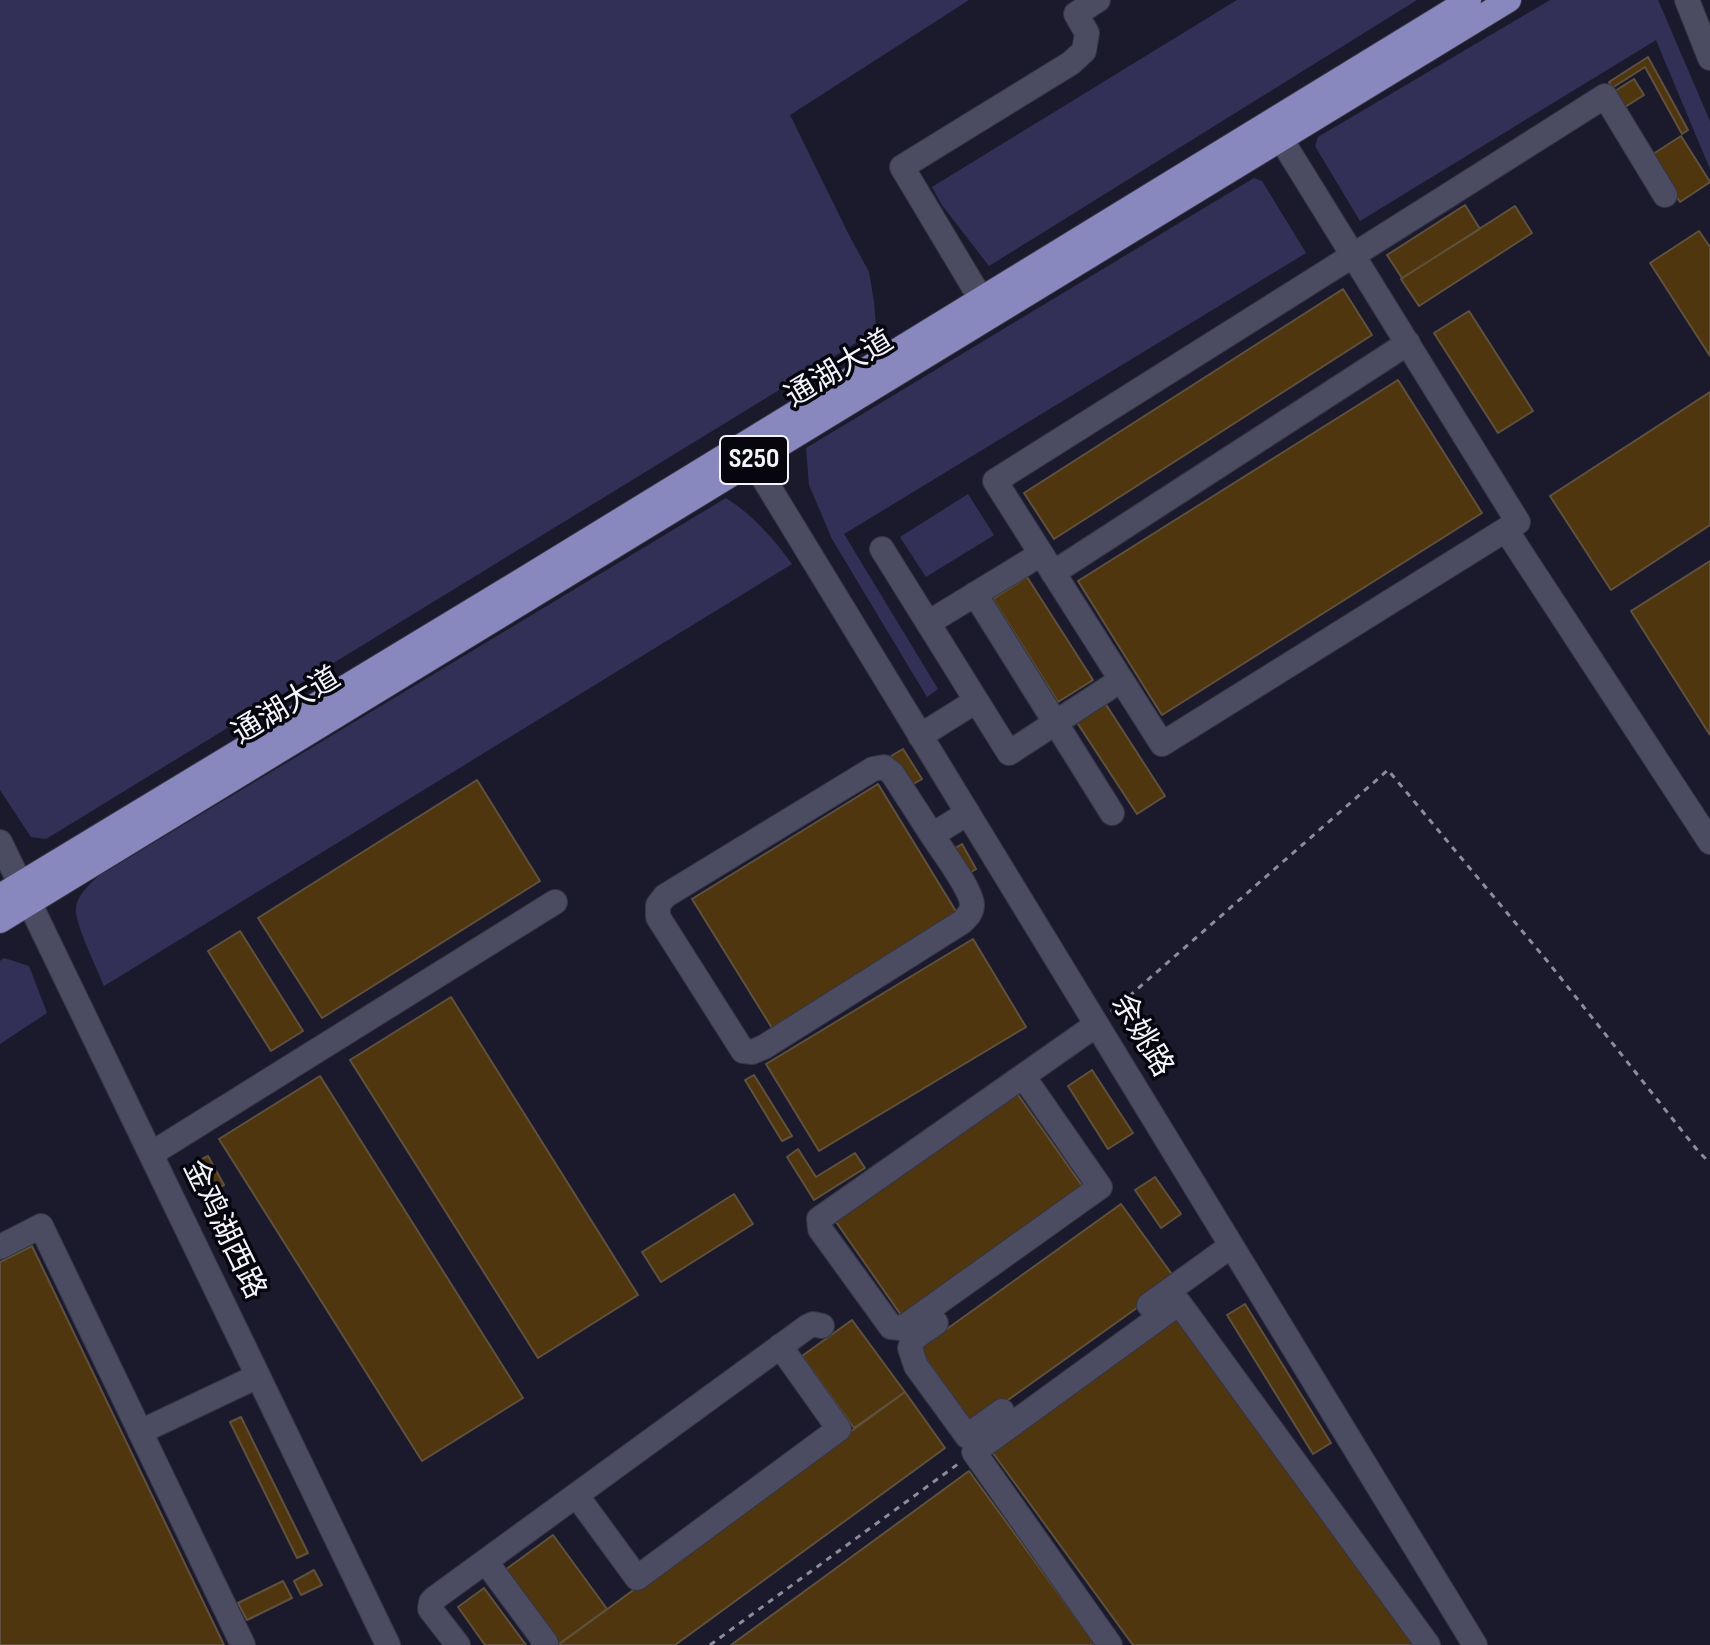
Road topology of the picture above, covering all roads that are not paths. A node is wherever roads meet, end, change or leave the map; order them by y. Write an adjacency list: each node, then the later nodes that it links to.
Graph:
1 (1098, 0): 5 (street)
2 (1469, 0): 10 (main road, 通湖大道 / S250)
3 (1509, 0): 7 (main road, 通湖大道 / S250)
4 (1687, 0): 6 (street)
5 (1071, 7): 10 (street)
6 (1710, 58)
7 (1281, 139): 9 (street); 12 (main road, 通湖大道 / S250)
8 (1665, 195): 9 (street)
9 (1353, 255): 11 (street); 15 (street)
10 (981, 299): 27 (main road, 通湖大道 / S250)
11 (1408, 343): 13 (street); 15 (street)
12 (753, 461): 21 (street, 余姚路); 27 (main road, 通湖大道 / S250)
13 (1506, 530): 18 (street); 26 (street)
14 (882, 549): 17 (street)
15 (1047, 563): 16 (street); 18 (street)
16 (975, 594): 17 (street); 20 (street)
17 (928, 623): 19 (street)
18 (1121, 680): 20 (street)
19 (976, 701): 20 (street); 21 (street)
20 (1056, 723): 23 (street)
21 (920, 736): 22 (street, 余姚路)
22 (968, 813): 24 (street); 30 (street, 余姚路)
23 (1112, 813)
24 (932, 835): 24 (street)
25 (0, 842): 27 (street, 金鸡湖西路)
26 (1710, 842)
27 (17, 894): 29 (main road, 通湖大道 / S250); 32 (street, 金鸡湖西路)
28 (555, 902): 32 (street)
29 (0, 921)
30 (1096, 1025): 31 (street); 34 (street, 余姚路)
31 (1023, 1076): 31 (street)
32 (151, 1154): 38 (street, 金鸡湖西路)
33 (1117, 1195): 34 (street)
34 (1231, 1246): 48 (street, 余姚路)
35 (0, 1247): 39 (street)
36 (822, 1326): 37 (street)
37 (780, 1346): 40 (street); 40 (street)
38 (258, 1376): 39 (street); 43 (street, 金鸡湖西路)
39 (140, 1432): 42 (street)
40 (577, 1496): 41 (street)
41 (486, 1562): 44 (street); 45 (street)
42 (243, 1645)
43 (388, 1645)
44 (458, 1645)
45 (543, 1645)
46 (1110, 1645): 47 (street)
47 (1428, 1645)
48 (1475, 1645)

